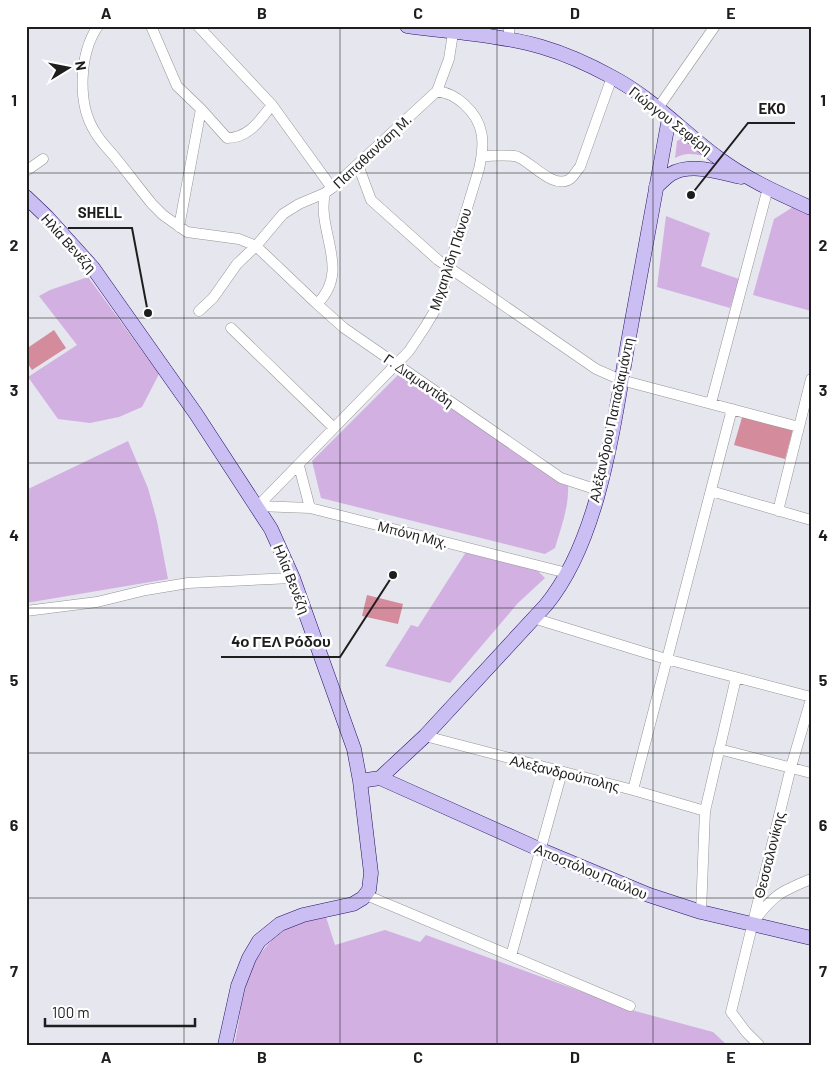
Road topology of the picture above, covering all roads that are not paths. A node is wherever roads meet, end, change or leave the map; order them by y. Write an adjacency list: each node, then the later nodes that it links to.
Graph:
1 (98, 26): 24 (street)
2 (151, 26): 12 (street)
3 (198, 26): 10 (street)
4 (407, 26): 6 (street, Γιώργου Σεφέρη)
5 (714, 26): 11 (street)
6 (453, 33): 7 (street, Γιώργου Σεφέρη); 9 (street, Παπαθανάση Μ.)
7 (509, 33): 8 (street, Γιώργου Σεφέρη)
8 (612, 77): 11 (street, Γιώργου Σεφέρη); 14 (street)
9 (436, 91): 14 (street, Μιχαηλίδη Πάνου); 16 (street, Παπαθανάση Μ.)
10 (272, 105): 12 (street); 21 (street)
11 (658, 108): 13 (street, Γιώργου Σεφέρη)
12 (201, 109): 24 (street)
13 (669, 118): 18 (street, Γιώργου Σεφέρη); 19 (street, Αλέξανδρου Παπαδιαμάντη)
14 (482, 156): 26 (street, Μιχαηλίδη Πάνου)
15 (43, 159): 17 (street)
16 (358, 165): 21 (street, Παπαθανάση Μ.); 26 (street)
17 (26, 171)
18 (749, 179): 19 (street); 20 (street, Γιώργου Σεφέρη)
19 (656, 187): 32 (street, Αλέξανδρου Παπαδιαμάντη)
20 (768, 188): 23 (street, Γιώργου Σεφέρη); 33 (street)
21 (329, 190): 25 (street, Παπαθανάση Μ.); 27 (street)
22 (26, 197): 40 (street, Ηλία Βενέζη)
23 (811, 208)
24 (179, 227): 25 (street)
25 (256, 246): 27 (street, Γ. Διαμαντίδη); 28 (street, Παπαθανάση Μ.)
26 (449, 267): 30 (street, Μιχαηλίδη Πάνου); 32 (street)
27 (317, 304): 30 (street, Γ. Διαμαντίδη)
28 (199, 311)
29 (231, 328): 36 (street)
30 (395, 364): 36 (street, Μιχαηλίδη Πάνου); 38 (street, Γ. Διαμαντίδη)
31 (811, 379): 35 (street)
32 (621, 380): 33 (street); 38 (street, Αλέξανδρου Παπαδιαμάντη)
33 (711, 403): 34 (street)
34 (732, 408): 35 (street); 39 (street)
35 (800, 426): 42 (street)
36 (334, 428): 37 (street, Μιχαηλίδη Πάνου)
37 (299, 466): 40 (street, Μιχαηλίδη Πάνου); 41 (street)
38 (598, 490): 44 (street, Αλέξανδρου Παπαδιαμάντη)
39 (711, 491): 42 (street); 48 (street)
40 (258, 506): 41 (street, Μπόνη Μιχ.); 45 (street, Ηλία Βενέζη)
41 (310, 508): 44 (street, Μπόνη Μιχ.)
42 (778, 510): 43 (street)
43 (811, 520)
44 (567, 573): 47 (street, Αλέξανδρου Παπαδιαμάντη)
45 (293, 578): 46 (street); 57 (street, Ηλία Βενέζη)
46 (26, 611)
47 (533, 618): 48 (street); 51 (street, Αλέξανδρου Παπαδιαμάντη)
48 (666, 659): 49 (street); 58 (street)
49 (736, 678): 50 (street); 52 (street)
50 (811, 698): 53 (street, Θεσσαλονίκης)
51 (425, 736): 54 (street, Αλεξανδρούπολης); 56 (street, Αλέξανδρου Παπαδιαμάντη)
52 (719, 749): 53 (street); 59 (street)
53 (791, 767): 55 (street); 64 (street, Θεσσαλονίκης)
54 (562, 772): 58 (street, Αλεξανδρούπολης); 60 (street)
55 (811, 772)
56 (380, 778): 57 (street); 60 (street, Αποστόλου Παύλου)
57 (360, 781): 62 (street, Ηλία Βενέζη)
58 (633, 790): 59 (street, Αλεξανδρούπολης)
59 (705, 811): 63 (street)
60 (541, 850): 63 (street, Αποστόλου Παύλου); 66 (street)
61 (811, 879): 64 (street)
62 (366, 895): 66 (street); 68 (street)
63 (701, 912): 64 (street, Αποστόλου Παύλου)
64 (752, 925): 65 (street, Αποστόλου Παύλου); 69 (street, Θεσσαλονίκης)
65 (811, 938)
66 (511, 956): 67 (street)
67 (630, 1006)
68 (225, 1045)
69 (759, 1045)

